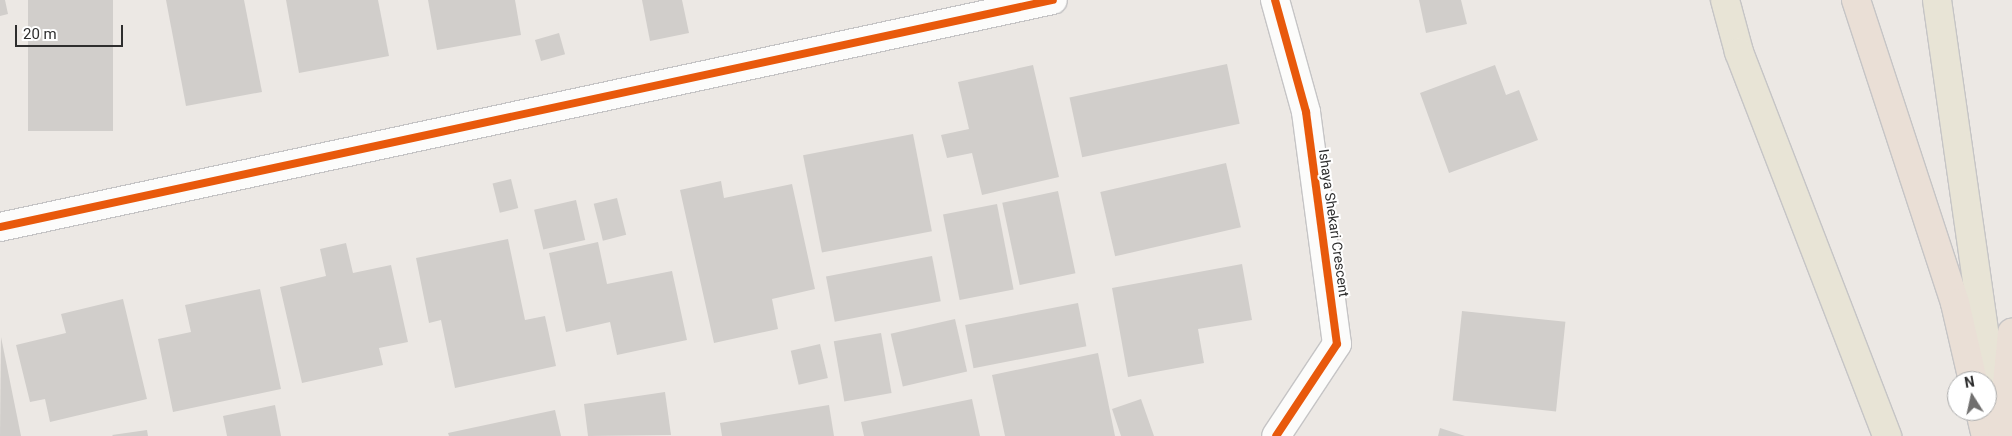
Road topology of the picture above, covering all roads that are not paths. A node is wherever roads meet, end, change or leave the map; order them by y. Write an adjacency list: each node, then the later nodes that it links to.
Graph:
1 (1053, 0): 6 (street)
2 (1275, 0): 10 (street, Ishaya Shekari Crescent)
3 (1725, 0): 11 (main road)
4 (1856, 0): 8 (highway)
5 (1937, 0): 13 (main road)
6 (0, 227)
7 (2012, 332): 13 (highway)
8 (1971, 371)
9 (1982, 421): 12 (highway)
10 (1276, 436)
11 (1887, 436)
12 (1986, 436)
13 (2001, 436)

